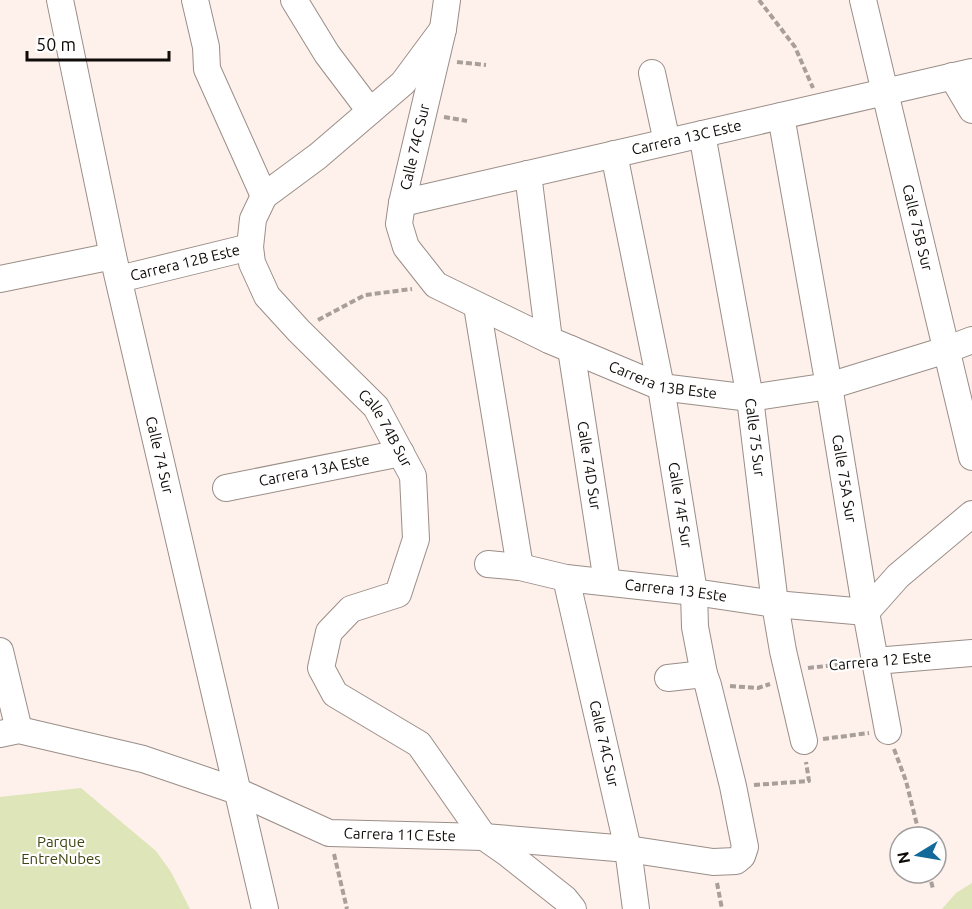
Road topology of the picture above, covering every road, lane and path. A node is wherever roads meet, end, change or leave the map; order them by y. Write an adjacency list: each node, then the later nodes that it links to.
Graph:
1 (195, 0): 21 (street)
2 (294, 0): 15 (street)
3 (447, 0): 7 (street, Calle 74C Sur)
4 (759, 0): 13 (path)
5 (863, 0): 12 (street, Calle 75B Sur)
6 (66, 2): 24 (street, Calle 74 Sur)
7 (443, 29): 8 (street, Calle 74C Sur); 15 (street)
8 (436, 60): 9 (path); 22 (street, Calle 74C Sur)
9 (486, 65)
10 (652, 73): 18 (street)
11 (962, 74): 12 (street, Carrera 13C Este); 14 (street)
12 (885, 92): 13 (street, Carrera 13C Este); 31 (street, Calle 75B Sur)
13 (821, 106): 16 (street, Carrera 13C Este)
14 (972, 110)
15 (370, 111): 21 (street)
16 (781, 116): 17 (street, Carrera 13C Este); 32 (street, Calle 75A Sur)
17 (702, 134): 18 (street, Carrera 13C Este); 34 (street, Calle 75 Sur)
18 (667, 142): 19 (street, Carrera 13C Este)
19 (614, 154): 20 (street, Carrera 13C Este); 33 (street, Calle 74F Sur)
20 (528, 174): 22 (street, Carrera 13C Este); 30 (street)
21 (264, 196): 23 (street, Calle 74B Sur)
22 (402, 204): 26 (street, Calle 74C Sur)
23 (250, 247): 24 (street, Carrera 12B Este); 28 (street, Calle 74B Sur)
24 (116, 267): 25 (street, Carrera 12B Este); 57 (street, Calle 74 Sur)
25 (0, 279)
26 (436, 285): 27 (street, Carrera 13B Este); 28 (path)
27 (477, 306): 30 (street, Carrera 13B Este); 40 (street)
28 (299, 331): 35 (street, Calle 74B Sur)
29 (972, 340): 31 (street, Carrera 13B Este)
30 (560, 345): 33 (street, Carrera 13B Este); 42 (street, Calle 74D Sur)
31 (946, 350): 32 (street, Carrera 13B Este); 36 (street, Calle 75B Sur)
32 (830, 386): 34 (street, Carrera 13B Este); 45 (street, Calle 75A Sur)
33 (661, 387): 34 (street, Carrera 13B Este); 43 (street, Calle 74F Sur)
34 (750, 398): 44 (street, Calle 75 Sur)
35 (401, 453): 37 (street, Carrera 13A Este); 60 (street, Calle 74B Sur)
36 (972, 456)
37 (226, 488)
38 (972, 514): 45 (street)
39 (488, 564): 40 (street, Carrera 13 Este)
40 (520, 567): 41 (street, Carrera 13 Este)
41 (566, 578): 42 (street, Carrera 13 Este); 61 (street, Calle 74C Sur)
42 (607, 582): 43 (street, Carrera 13 Este)
43 (694, 592): 44 (street, Carrera 13 Este); 51 (street, Calle 74F Sur)
44 (775, 604): 45 (street, Carrera 13 Este); 49 (street, Calle 75 Sur)
45 (866, 612): 48 (street, Calle 75A Sur)
46 (0, 651): 53 (street)
47 (972, 653): 48 (street, Carrera 12 Este)
48 (875, 661): 49 (path, Carrera 12 Este); 52 (street, Calle 75A Sur)
49 (781, 676): 51 (path, Carrera 12 Este); 54 (street, Calle 75 Sur)
50 (668, 678): 51 (street)
51 (706, 679): 56 (street, Calle 74F Sur)
52 (888, 731): 54 (path); 58 (path)
53 (10, 732): 57 (street, Carrera 11C Este)
54 (804, 741)
55 (809, 781): 56 (path)
56 (733, 786): 62 (street, Calle 74F Sur)
57 (237, 791): 59 (street, Carrera 11C Este); 65 (street, Calle 74 Sur)
58 (917, 825)
59 (329, 833): 60 (street, Carrera 11C Este); 66 (path)
60 (484, 837): 61 (street, Carrera 11C Este); 67 (street)
61 (628, 849): 62 (street, Carrera 11C Este); 68 (street, Calle 74C Sur)
62 (742, 856)
63 (932, 885): 64 (path)
64 (933, 889)
65 (265, 909)
66 (347, 909)
67 (573, 909)
68 (636, 909)

